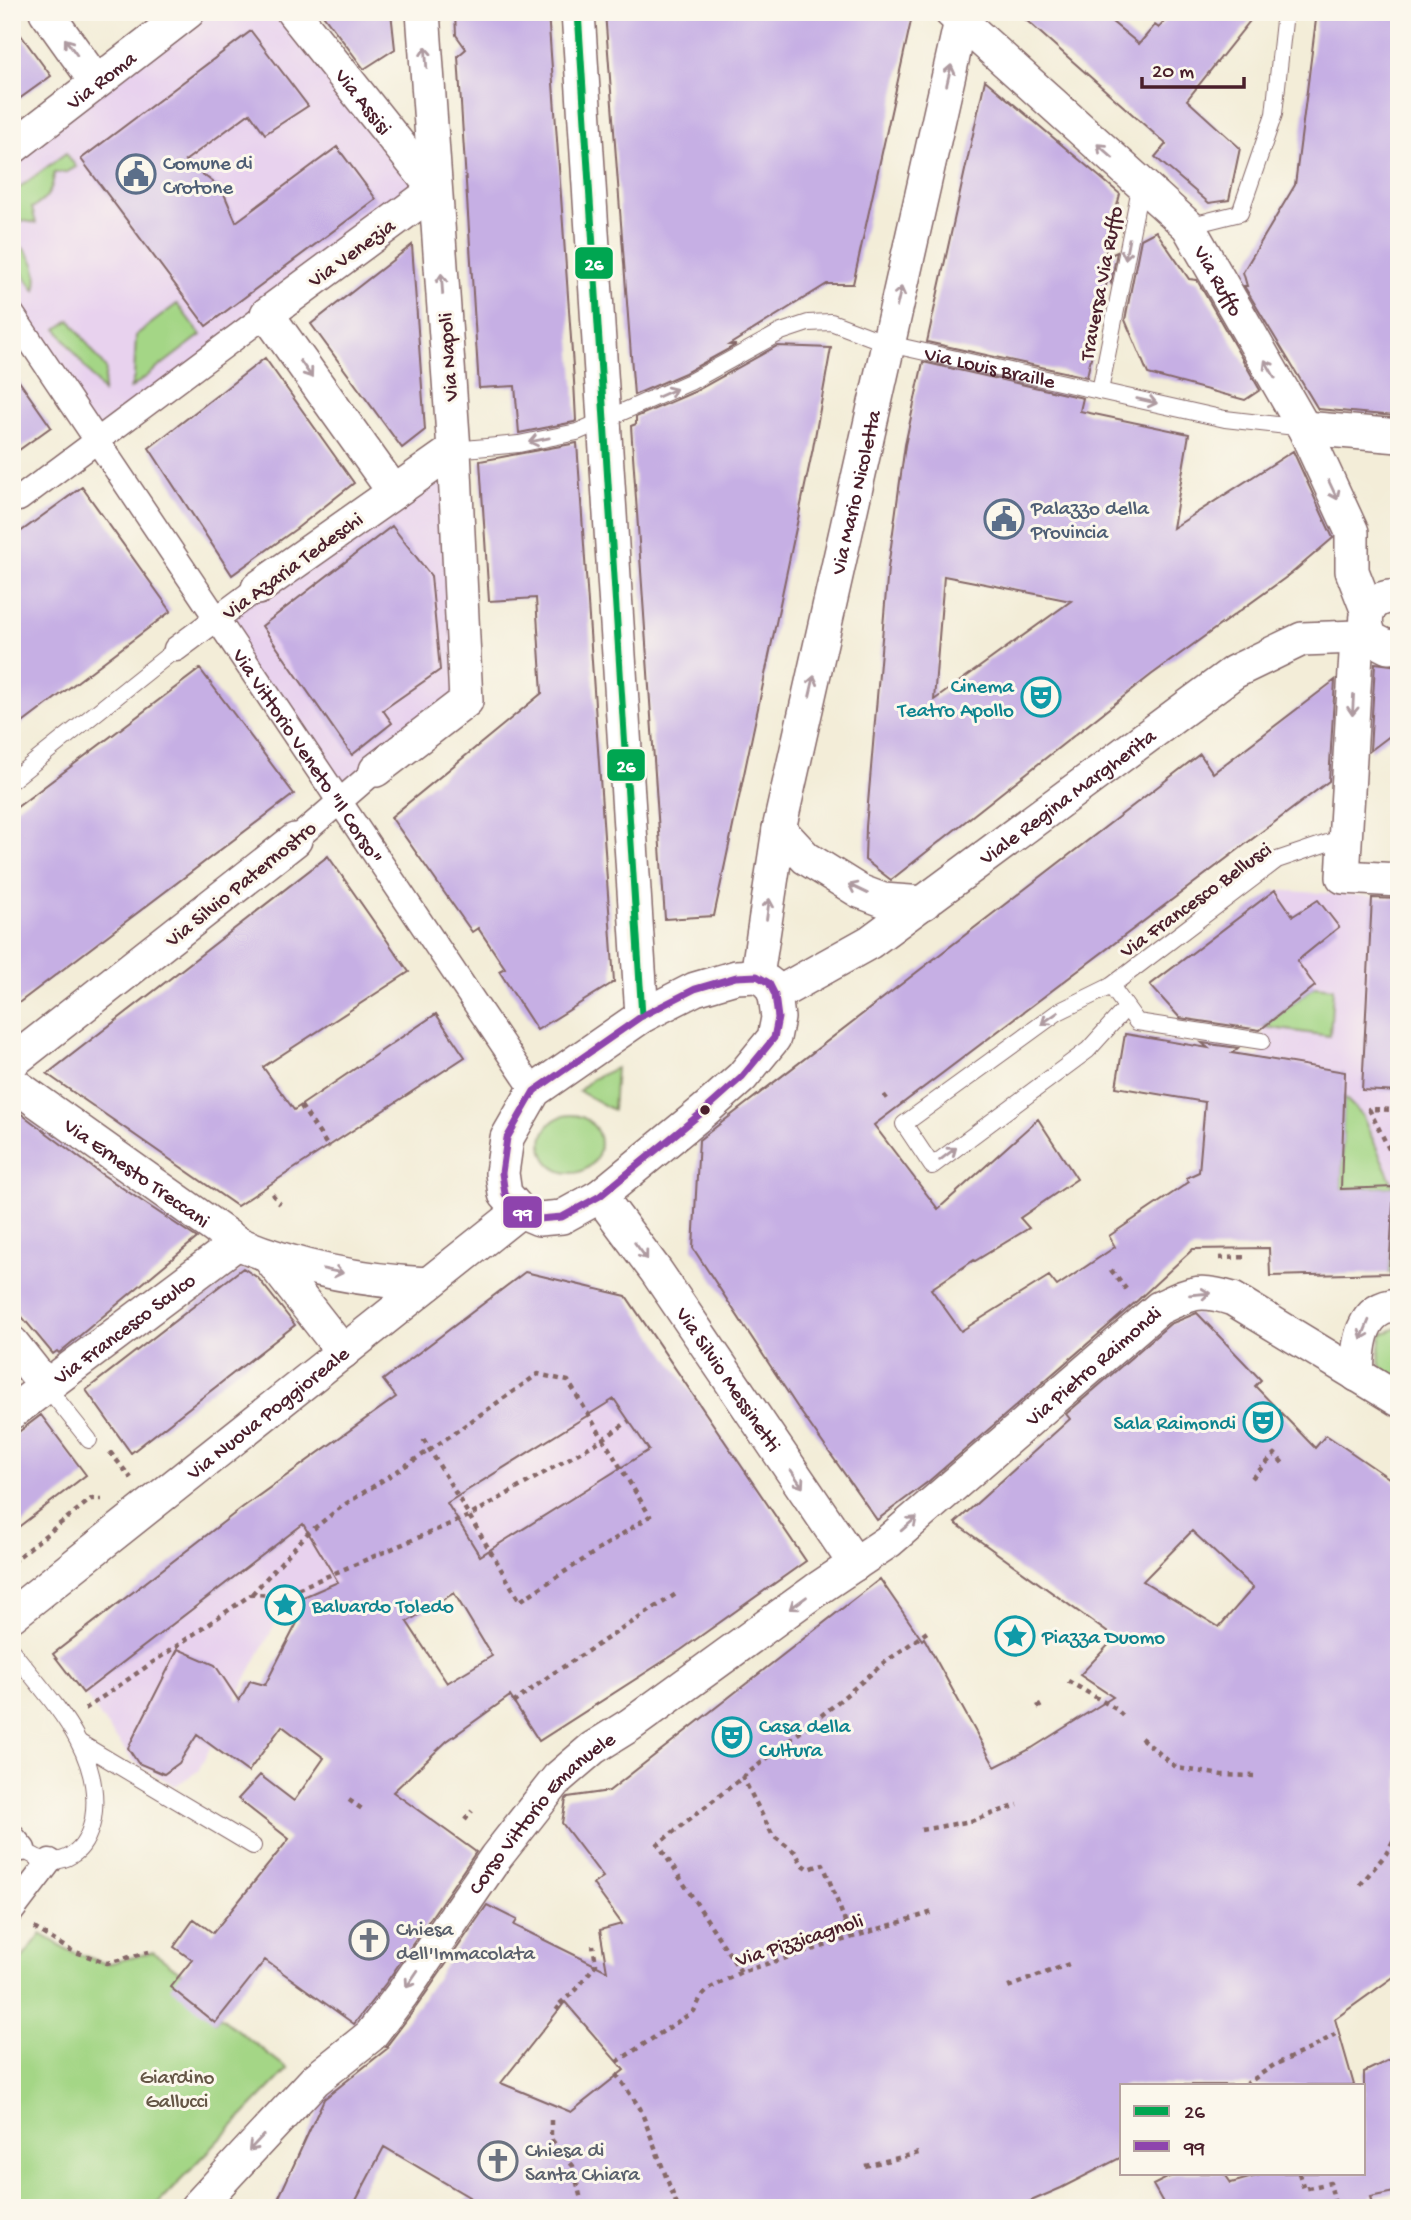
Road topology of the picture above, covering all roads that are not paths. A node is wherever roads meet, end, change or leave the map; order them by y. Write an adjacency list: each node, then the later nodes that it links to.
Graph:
1 (46, 12): 8 (street, one-way to 1)
2 (188, 12): 8 (street, Via Roma)
3 (293, 12): 11 (street, Via Assisi)
4 (423, 12): 11 (street, Via Napoli, one-way to 4)
5 (578, 12): 17 (street)
6 (1285, 12): 12 (lane)
7 (958, 16): 10 (street, Via Ruffo, one-way to 7); 15 (street, Via Mario Nicoletta, one-way to 7)
8 (96, 82): 9 (street, Via Roma)
9 (12, 148)
10 (1141, 183): 12 (street, Via Ruffo); 16 (lane, Traversa Via Ruffo, one-way to 16)
11 (435, 190): 14 (street, Via Venezia); 21 (street, Via Napoli, one-way to 11)
12 (1188, 226): 18 (street, Via Ruffo, one-way to 12)
13 (12, 314): 20 (street, Via Vittorio Veneto "Il Corso")
14 (267, 314): 20 (street); 22 (street, one-way to 22)
15 (889, 344): 16 (lane, Via Louis Braille); 17 (lane, Via Louis Braille, one-way to 15); 33 (street, Via Mario Nicoletta, one-way to 15)
16 (1100, 391): 18 (lane, Via Louis Braille, one-way to 18)
17 (604, 420): 21 (lane, Via Azaria Tedeschi, one-way to 21); 41 (street)
18 (1304, 428): 19 (street, Via Louis Braille); 27 (street, Via Ruffo, one-way to 27)
19 (1399, 436)
20 (97, 440): 23 (street); 26 (street, Via Vittorio Veneto "Il Corso")
21 (454, 450): 22 (street, Via Azaria Tedeschi); 29 (street, Via Napoli)
22 (394, 492): 24 (street, Via Azaria Tedeschi)
23 (16, 501)
24 (258, 588): 26 (street, Via Azaria Tedeschi)
25 (1399, 597): 27 (street)
26 (216, 620): 28 (street, Via Azaria Tedeschi); 32 (street, Via Vittorio Veneto "Il Corso")
27 (1374, 633): 34 (street, one-way to 34); 37 (street, Viale Regina Margherita)
28 (176, 649): 31 (lane, Via Azaria Tedeschi)
29 (466, 701): 30 (street, Via Silvio Paternostro)
30 (376, 770): 32 (street, Via Silvio Paternostro)
31 (12, 780)
32 (339, 802): 35 (street, Via Silvio Paternostro); 45 (street, Via Vittorio Veneto "Il Corso")
33 (779, 829): 37 (street, one-way to 33); 38 (street, Via Mario Nicoletta, one-way to 33)
34 (1345, 837): 36 (street); 39 (lane, Via Francesco Bellusci)
35 (295, 840): 43 (street, Via Silvio Paternostro)
36 (1399, 880)
37 (924, 903): 38 (street, Viale Regina Margherita)
38 (766, 986): 41 (street); 46 (street, Via Mario Nicoletta)
39 (1111, 986): 40 (lane); 40 (lane, Via Francesco Bellusci, one-way to 40)
40 (1126, 1008): 42 (lane)
41 (642, 1016): 45 (street)
42 (1262, 1041)
43 (12, 1062)
44 (12, 1083): 48 (street, Via Ernesto Treccani)
45 (534, 1091): 47 (street)
46 (600, 1196): 47 (street, Via Mario Nicoletta); 58 (street, Via Silvio Messinetti, one-way to 58)
47 (520, 1211): 49 (street, Via Nuova Poggioreale)
48 (252, 1249): 49 (street, one-way to 49); 52 (street); 54 (street, Via Francesco Sculco)
49 (428, 1284): 52 (street, Via Nuova Poggioreale)
50 (1399, 1305): 53 (street, one-way to 53)
51 (12, 1343): 54 (street)
52 (343, 1352): 59 (street, Via Nuova Poggioreale)
53 (1357, 1375): 55 (street, Via Pietro Raimondi); 58 (street, Via Pietro Raimondi, one-way to 53)
54 (46, 1386): 56 (street, Via Francesco Sculco); 57 (lane)
55 (1399, 1400)
56 (12, 1412)
57 (89, 1440)
58 (855, 1564): 66 (street, Corso Vittorio Emanuele, one-way to 66)
59 (12, 1615)
60 (12, 1651): 61 (lane)
61 (82, 1744): 63 (lane); 64 (lane)
62 (18, 1842): 64 (lane)
63 (253, 1846)
64 (50, 1861): 65 (street)
65 (12, 1911)
66 (197, 2208)

